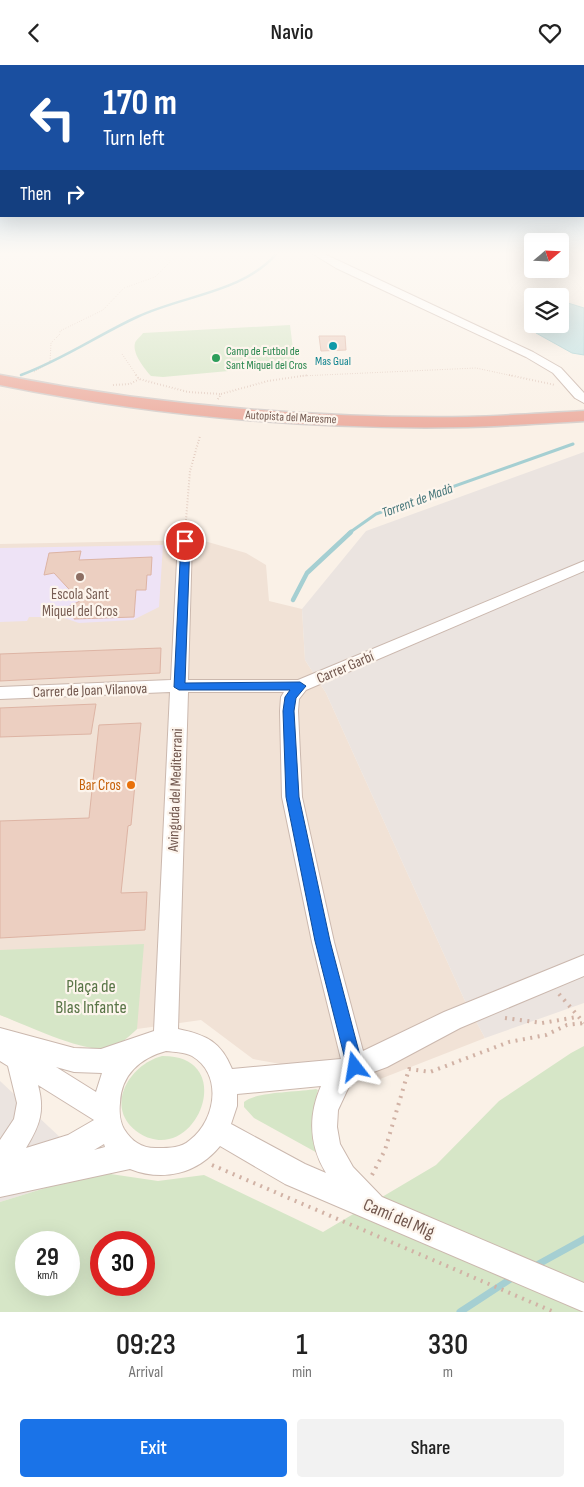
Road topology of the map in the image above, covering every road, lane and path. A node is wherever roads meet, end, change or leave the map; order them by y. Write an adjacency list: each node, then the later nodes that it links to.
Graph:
1 (102, 310): 4 (path)
2 (432, 310): 8 (street)
3 (122, 354): 5 (path)
4 (37, 375)
5 (139, 379): 7 (path); 10 (path)
6 (0, 380): 13 (highway, Autopista del Maresme)
7 (110, 385)
8 (572, 385): 10 (path); 11 (street)
9 (0, 392): 14 (highway, Autopista del Maresme)
10 (221, 394): 12 (path)
11 (584, 399)
12 (218, 401)
13 (584, 416)
14 (584, 428)
15 (200, 436): 16 (path)
16 (185, 541): 19 (street, Avinguda del Mediterrani)
17 (584, 565): 18 (street, Carrer Garbí)
18 (300, 686): 19 (street, Carrer de Joan Vilanova); 29 (street, Carrer Garbí)
19 (179, 687): 20 (street, Carrer de Joan Vilanova); 25 (street, Avinguda del Mediterrani)
20 (0, 693)
21 (584, 965): 22 (street)
22 (546, 979): 23 (path); 29 (street)
23 (577, 1017): 24 (path); 37 (path)
24 (505, 1018)
25 (166, 1039): 27 (street); 30 (street)
26 (0, 1040): 27 (street)
27 (136, 1051): 31 (street)
28 (9, 1053): 31 (street); 34 (street)
29 (349, 1069): 30 (street); 39 (street)
30 (226, 1081): 32 (street)
31 (107, 1119): 33 (street); 36 (street)
32 (217, 1130): 33 (street); 39 (street, Camí del Mig)
33 (132, 1155): 38 (street)
34 (0, 1164)
35 (205, 1164): 41 (path)
36 (0, 1169)
37 (372, 1175)
38 (0, 1183)
39 (372, 1207): 40 (street, Camí del Mig)
40 (584, 1298)
41 (554, 1312)

